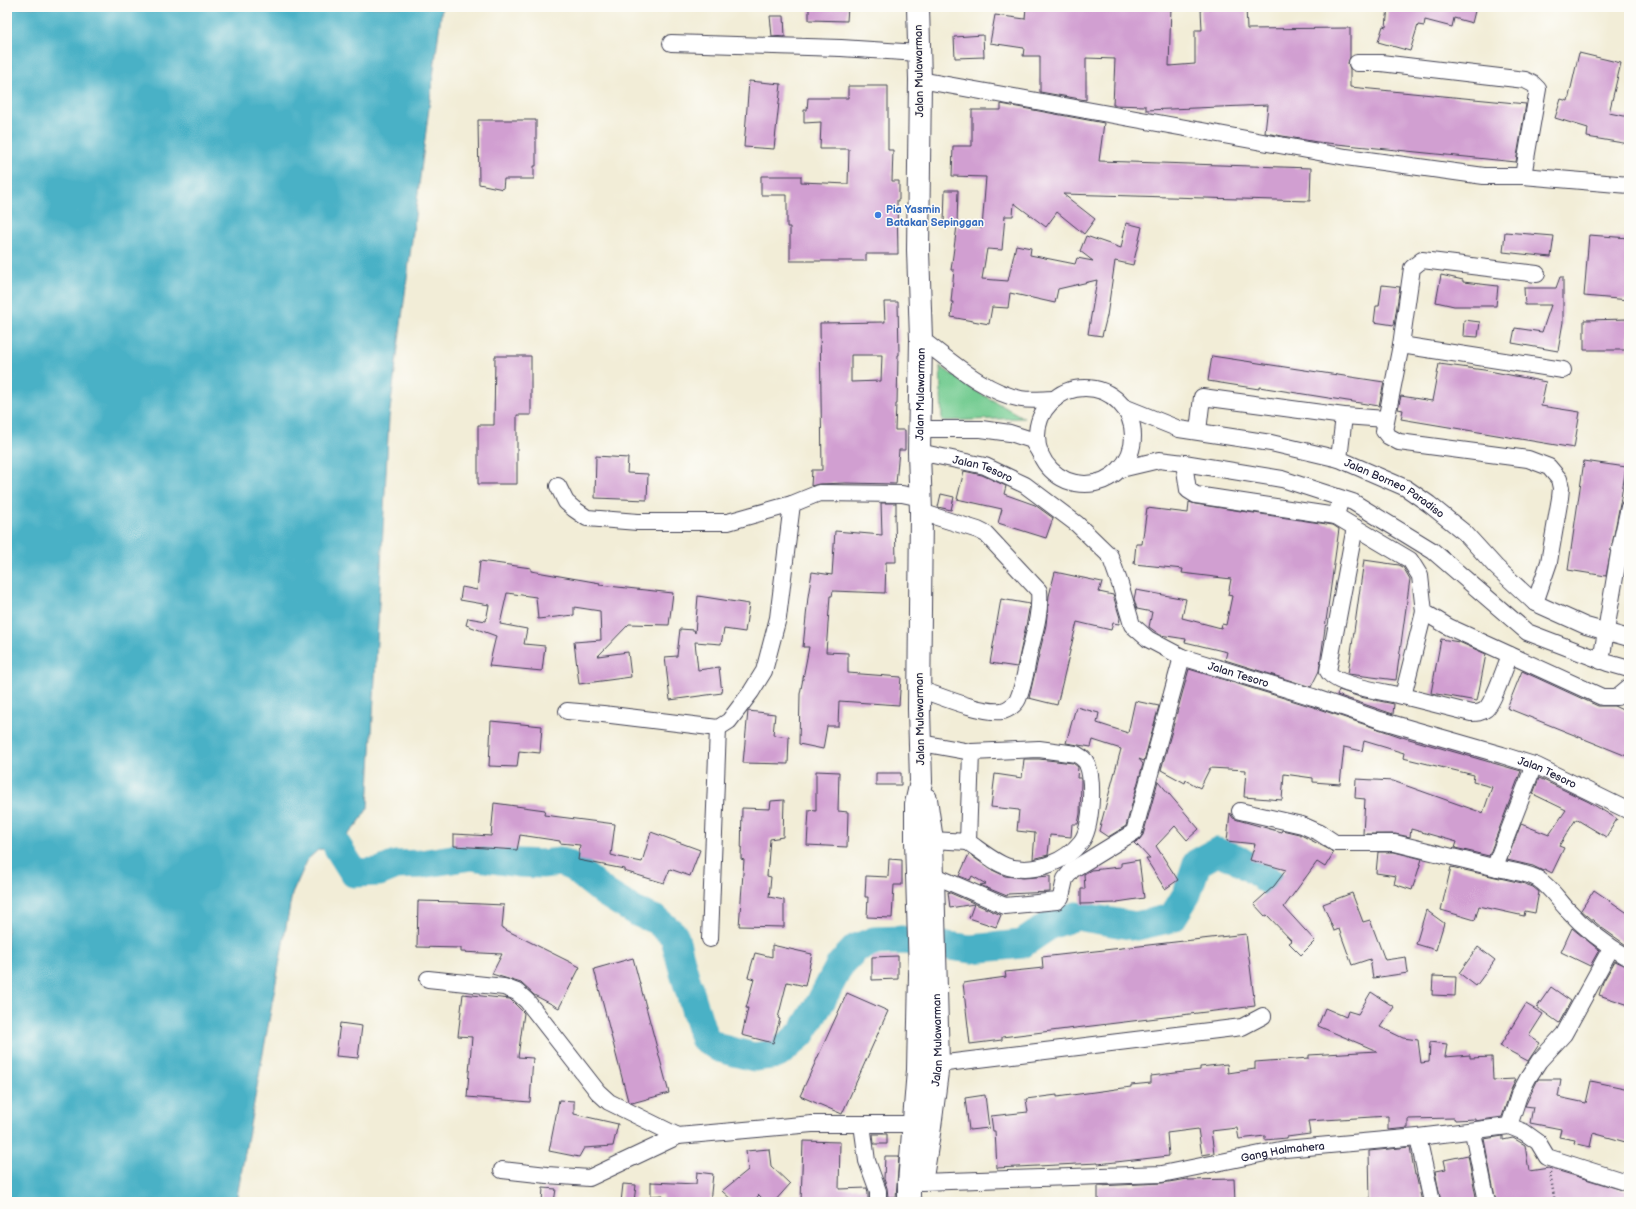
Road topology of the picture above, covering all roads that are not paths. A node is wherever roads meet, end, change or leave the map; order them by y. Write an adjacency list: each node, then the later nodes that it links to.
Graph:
1 (918, 7): 3 (highway, Jalan Mulawarman)
2 (671, 43): 3 (street)
3 (919, 53): 5 (highway, Jalan Mulawarman)
4 (1357, 63): 6 (street)
5 (920, 80): 6 (street); 9 (highway, Jalan Mulawarman)
6 (1523, 176): 7 (street)
7 (1629, 185)
8 (1537, 274): 10 (street)
9 (921, 339): 12 (street); 16 (highway, Jalan Mulawarman)
10 (1401, 345): 11 (street); 15 (street)
11 (1563, 370)
12 (1055, 399): 13 (street); 19 (street)
13 (1124, 407): 17 (street, Jalan Borneo Paradiso); 22 (street)
14 (1344, 416): 15 (street); 17 (street); 20 (street)
15 (1386, 419): 30 (street)
16 (919, 428): 18 (highway, Jalan Mulawarman); 19 (street)
17 (1198, 431): 20 (street, Jalan Borneo Paradiso)
18 (918, 452): 26 (highway, Jalan Mulawarman); 35 (street, Jalan Tesoro)
19 (1040, 453): 22 (street)
20 (1339, 459): 30 (street, Jalan Borneo Paradiso)
21 (1184, 463): 22 (street); 24 (street); 28 (street)
22 (1121, 469)
23 (558, 486): 25 (street)
24 (1341, 498): 28 (street); 36 (street)
25 (792, 504): 26 (street); 42 (street)
26 (921, 505): 39 (highway, Jalan Mulawarman); 39 (street)
27 (1629, 507): 32 (street)
28 (1336, 516): 29 (street)
29 (1355, 527): 31 (street); 40 (street)
30 (1535, 603): 32 (street, Jalan Borneo Paradiso)
31 (1424, 612): 34 (street); 40 (street)
32 (1606, 632): 33 (street, Jalan Borneo Paradiso); 36 (street)
33 (1629, 638)
34 (1510, 655): 38 (street); 40 (street)
35 (1182, 657): 45 (street, Jalan Tesoro); 52 (street)
36 (1601, 661): 37 (street)
37 (1629, 669)
38 (1629, 686)
39 (919, 689): 43 (highway, Jalan Mulawarman)
40 (1403, 696)
41 (567, 711): 42 (street)
42 (718, 728): 54 (street)
43 (921, 743): 44 (street); 46 (highway, Jalan Mulawarman)
44 (971, 752): 50 (street); 50 (street)
45 (1534, 765): 47 (street, Jalan Tesoro); 51 (street)
46 (921, 782): 49 (highway, Jalan Mulawarman); 53 (highway, Jalan Mulawarman)
47 (1629, 811)
48 (1240, 812): 51 (street)
49 (932, 840): 50 (street); 52 (highway, Jalan Mulawarman)
50 (968, 842)
51 (1496, 868): 55 (street)
52 (933, 875): 53 (highway, Jalan Mulawarman)
53 (926, 917): 57 (highway, Jalan Mulawarman)
54 (710, 939)
55 (1611, 948): 56 (street); 63 (street)
56 (1629, 958)
57 (928, 974): 60 (highway, Jalan Mulawarman); 62 (highway, Jalan Mulawarman)
58 (428, 979): 65 (street)
59 (1263, 1016): 60 (street)
60 (938, 1064): 69 (highway, Jalan Mulawarman)
61 (862, 1124): 62 (street); 65 (street); 70 (street)
62 (914, 1124): 71 (highway, Jalan Mulawarman)
63 (1509, 1126): 64 (street, Gang Halmahera); 68 (street)
64 (1473, 1132): 66 (street, Gang Halmahera); 73 (street)
65 (678, 1136): 67 (street)
66 (1418, 1137): 69 (street, Gang Halmahera); 72 (street)
67 (502, 1170)
68 (1629, 1184)
69 (918, 1192)
70 (878, 1202)
71 (910, 1202)
72 (1432, 1202)
73 (1487, 1202)

